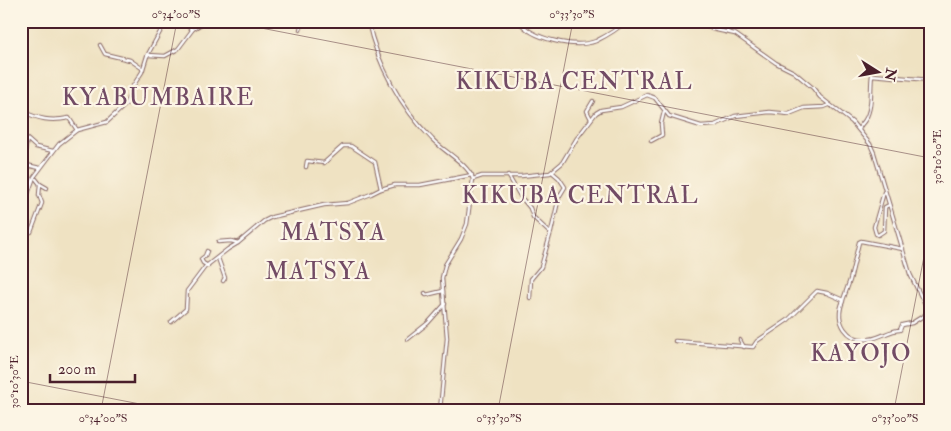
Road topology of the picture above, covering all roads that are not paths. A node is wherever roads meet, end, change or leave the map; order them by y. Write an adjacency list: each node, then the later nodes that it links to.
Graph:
1 (166, 21): 14 (street)
2 (185, 21): 10 (street)
3 (206, 21): 10 (street)
4 (302, 21): 11 (street)
5 (368, 21): 30 (street)
6 (519, 21): 7 (street)
7 (626, 21)
8 (696, 21): 12 (street)
9 (729, 21): 12 (street)
10 (192, 30): 14 (street)
11 (300, 30)
12 (727, 32): 18 (street)
13 (100, 45): 15 (street)
14 (148, 54): 15 (street)
15 (143, 69): 22 (street)
16 (930, 80): 23 (street)
17 (593, 100): 21 (street)
18 (829, 105): 19 (street); 23 (street)
19 (664, 110): 21 (street); 24 (street)
20 (21, 111): 22 (street)
21 (592, 119): 29 (street)
22 (77, 130): 25 (street)
23 (859, 130): 37 (street)
24 (651, 141)
25 (53, 151): 26 (street); 28 (street)
26 (22, 164): 28 (street)
27 (306, 167): 36 (street)
28 (40, 168): 32 (street)
29 (552, 172): 31 (street); 41 (street)
30 (472, 175): 33 (street); 36 (street)
31 (508, 175): 33 (street); 41 (street)
32 (34, 177): 34 (street); 39 (street)
33 (473, 179): 49 (street)
34 (40, 184): 35 (street); 40 (street)
35 (47, 188)
36 (381, 189): 43 (street)
37 (884, 190): 38 (street); 38 (street)
38 (889, 205): 44 (street)
39 (21, 213)
40 (31, 232)
41 (551, 232): 51 (street)
42 (218, 242): 43 (street)
43 (238, 243): 46 (street)
44 (903, 249): 52 (street); 54 (street)
45 (207, 251): 47 (street)
46 (218, 258): 47 (street); 48 (street)
47 (208, 266): 55 (street)
48 (223, 280)
49 (443, 291): 50 (street); 53 (street)
50 (425, 293)
51 (530, 298)
52 (843, 300): 54 (street); 59 (street)
53 (446, 304): 56 (street); 60 (street)
54 (929, 314)
55 (171, 322)
56 (408, 338)
57 (740, 340): 59 (street)
58 (676, 341): 59 (street)
59 (746, 348)
60 (440, 410)

